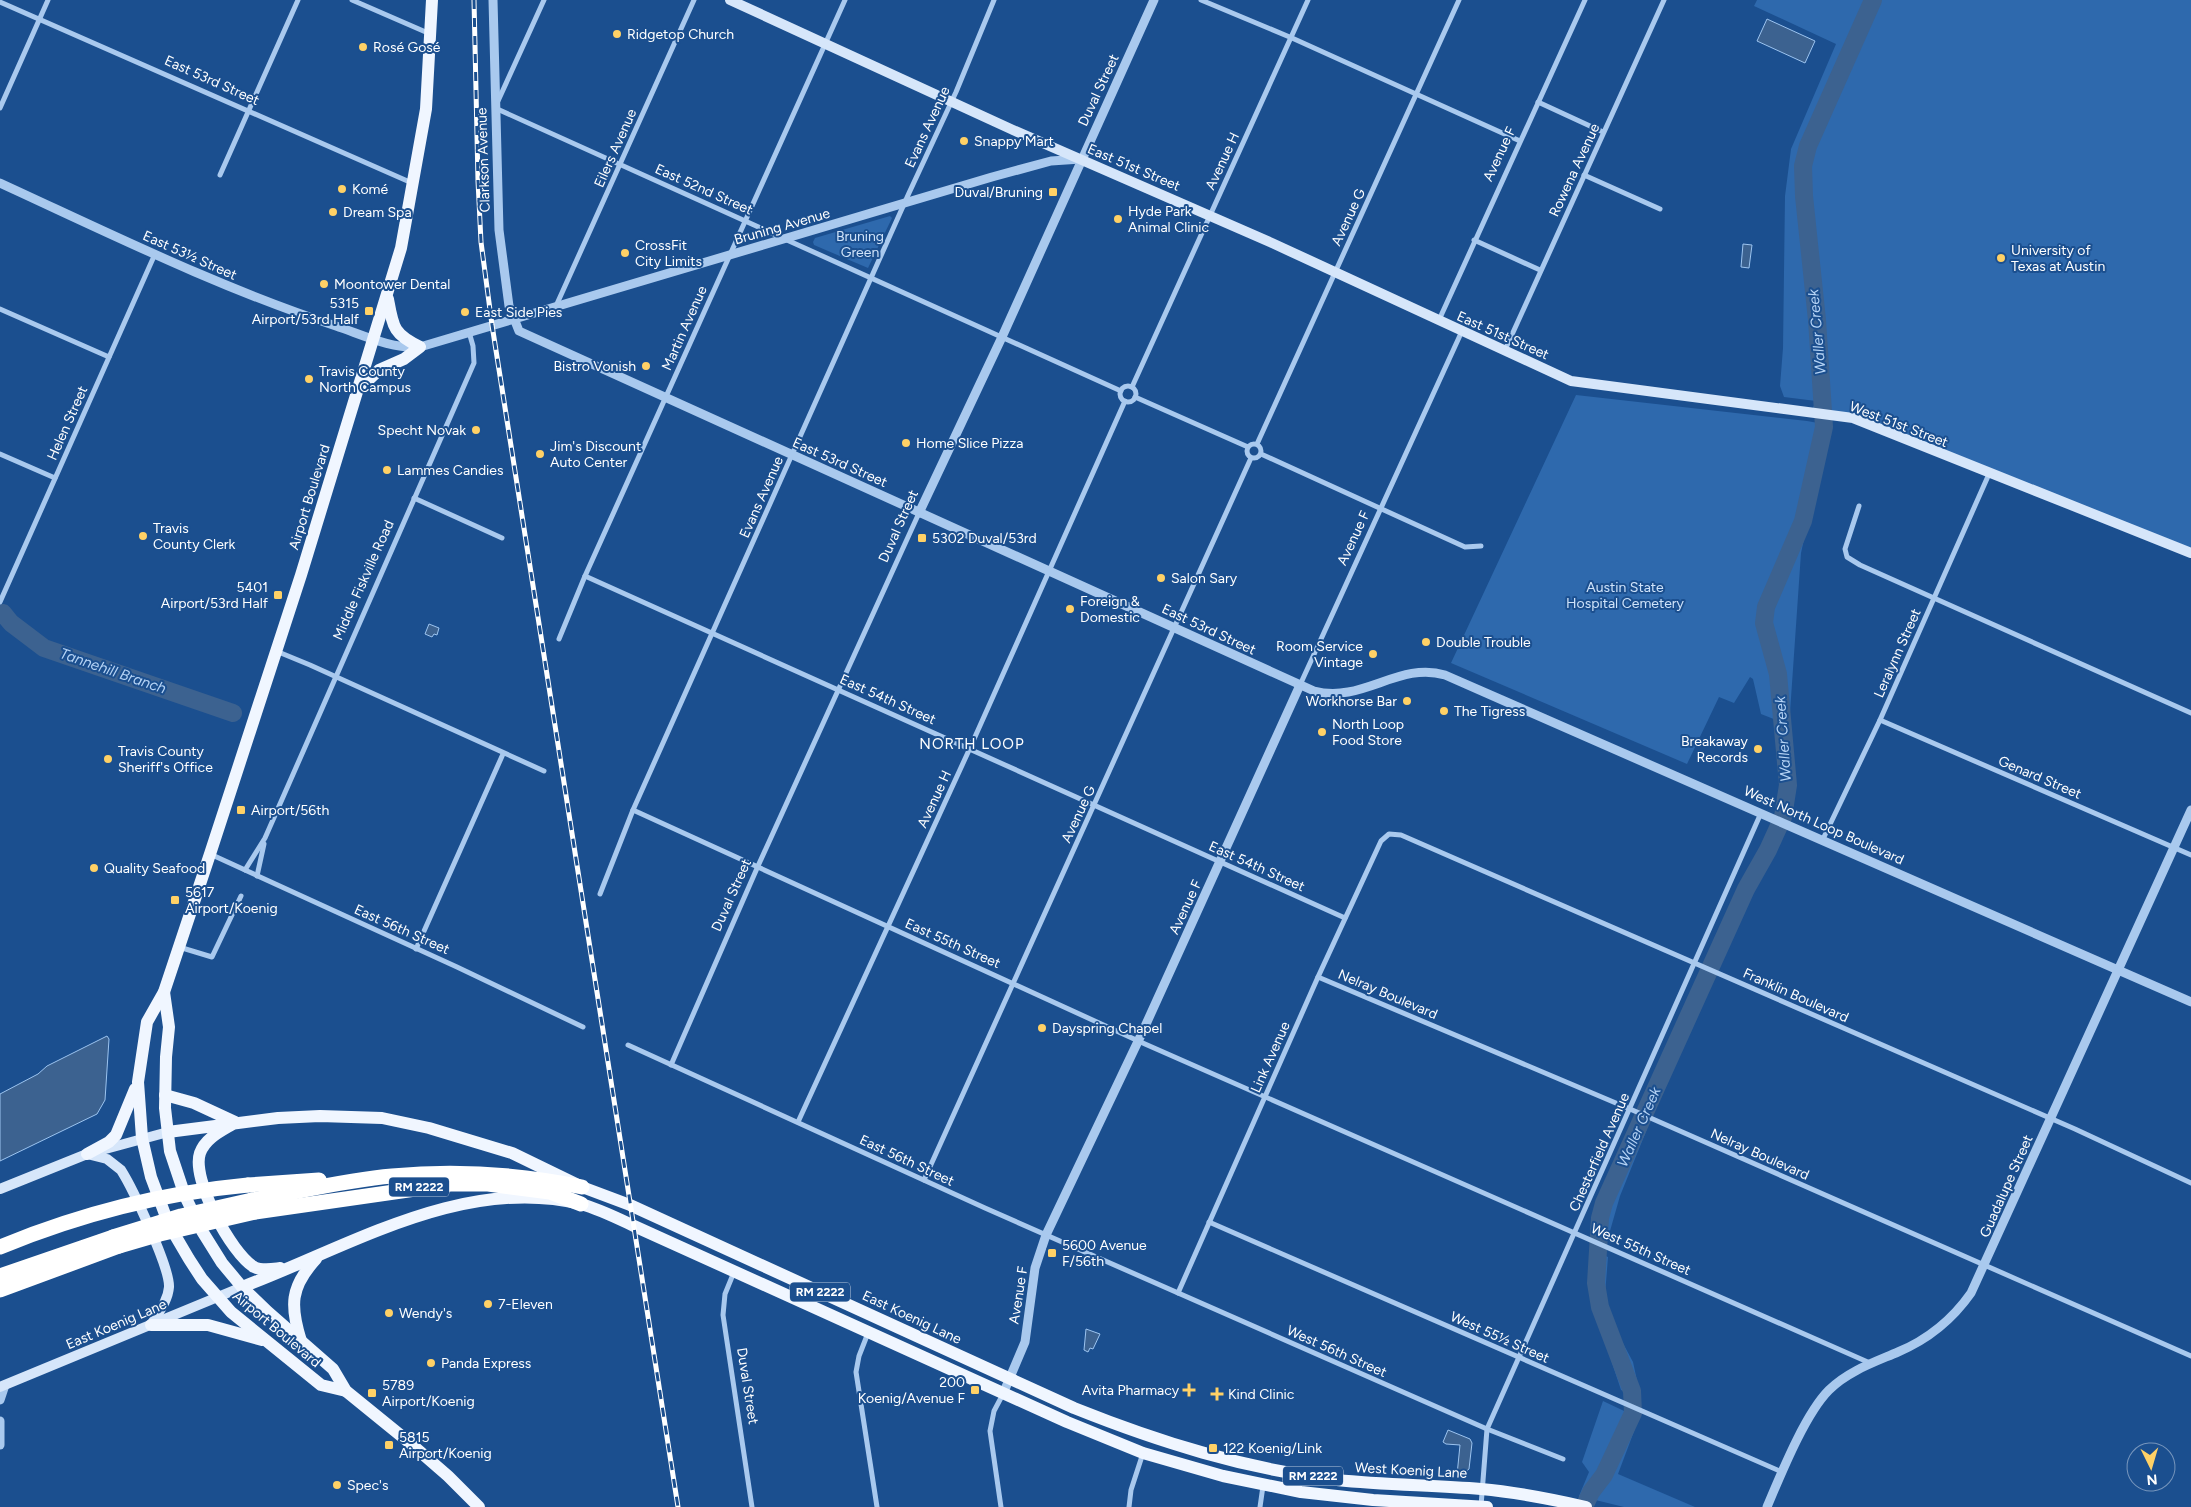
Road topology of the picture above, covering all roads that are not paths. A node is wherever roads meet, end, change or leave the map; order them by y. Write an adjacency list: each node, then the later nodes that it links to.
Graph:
1 (48, 0): 18 (street)
2 (298, 0): 27 (street)
3 (352, 0): 19 (street)
4 (432, 0): 19 (main road, Airport Boulevard)
5 (493, 0): 26 (street, Clarkson Avenue)
6 (544, 0): 26 (street)
7 (694, 0): 31 (street, Eilers Avenue)
8 (730, 0): 21 (main road, East 51st Street)
9 (845, 0): 21 (street, Martin Avenue)
10 (994, 0): 23 (street, Evans Avenue)
11 (1154, 0): 30 (street, Duval Street)
12 (1201, 0): 20 (street)
13 (1308, 0): 20 (street, Avenue H)
14 (1459, 0): 22 (street, Avenue G)
15 (1586, 0): 24 (street, Avenue F)
16 (1661, 1): 28 (street, Rowena Avenue)
17 (0, 2): 18 (street, East 53rd Street)
18 (40, 20): 25 (street); 27 (street, East 53rd Street)
19 (431, 35): 35 (main road, Airport Boulevard)
20 (1292, 38): 22 (street); 38 (street, Avenue H)
21 (825, 44): 23 (main road, East 51st Street); 39 (street, Martin Avenue)
22 (1416, 96): 29 (street); 45 (street, Avenue G)
23 (952, 101): 30 (main road, East 51st Street); 36 (street, Evans Avenue)
24 (1538, 102): 28 (street); 29 (street, Avenue F)
25 (0, 108)
26 (495, 108): 31 (street, East 52nd Street); 50 (street, Clarkson Avenue)
27 (248, 111): 32 (street); 35 (street, East 53rd Street)
28 (1604, 132): 33 (street, Rowena Avenue)
29 (1520, 142): 41 (street, Avenue F)
30 (1081, 159): 36 (street, Bruning Avenue); 38 (main road, East 51st Street); 54 (street, Duval Street)
31 (621, 164): 39 (street, East 52nd Street); 48 (street, Eilers Avenue)
32 (220, 174)
33 (1584, 175): 37 (street); 44 (street, Rowena Avenue)
34 (0, 183): 42 (street, East 53½ Street)
35 (412, 184): 47 (main road, Airport Boulevard)
36 (904, 204): 40 (street, Bruning Avenue); 46 (street, Evans Avenue)
37 (1660, 210)
38 (1209, 216): 45 (main road, East 51st Street); 60 (street, Avenue H)
39 (747, 221): 40 (street, East 52nd Street); 43 (street, Martin Avenue)
40 (783, 239): 43 (street, Bruning Avenue); 46 (street, East 52nd Street)
41 (1474, 240): 44 (street); 51 (street, Avenue F)
42 (155, 254): 55 (street, East 53½ Street); 58 (street, Helen Street)
43 (729, 255): 48 (street, Bruning Avenue); 64 (street, Martin Avenue)
44 (1540, 270): 57 (street, Rowena Avenue)
45 (1335, 272): 51 (main road, East 51st Street); 66 (street, Avenue G)
46 (870, 279): 54 (street, East 52nd Street); 70 (street, Evans Avenue)
47 (388, 294): 55 (main road, Airport Boulevard); 56 (main road)
48 (556, 306): 50 (street, Bruning Avenue)
49 (0, 309): 58 (street)
50 (513, 318): 53 (street, Bruning Avenue); 64 (street, East 53rd Street)
51 (1439, 321): 52 (main road, East 51st Street)
52 (1462, 331): 57 (main road, East 51st Street); 76 (street, Avenue F)
53 (469, 332): 56 (street); 74 (street, Middle Fiskville Road)
54 (1002, 337): 62 (street, East 52nd Street); 77 (street, Duval Street)
55 (374, 338): 56 (street); 61 (main road, Airport Boulevard)
56 (420, 347): 61 (main road)
57 (1505, 350): 59 (main road, East 51st Street)
58 (109, 357): 73 (street, Helen Street)
59 (1582, 384): 72 (main road, West 51st Street)
60 (1132, 387): 62 (street); 63 (street)
61 (357, 390): 88 (main road, Airport Boulevard)
62 (1121, 391): 65 (street)
63 (1135, 397): 65 (street); 67 (street)
64 (665, 398): 70 (street, East 53rd Street); 82 (street, Martin Avenue)
65 (1125, 401): 81 (street, Avenue H)
66 (1257, 444): 67 (street); 69 (street)
67 (1248, 448): 71 (street)
68 (0, 454): 73 (street)
69 (1261, 454): 71 (street); 76 (street)
70 (792, 455): 77 (street, East 53rd Street); 86 (street, Evans Avenue)
71 (1251, 458): 85 (street, Avenue G)
72 (1989, 474): 80 (main road, West 51st Street); 83 (street, Leralynn Street)
73 (55, 478): 84 (street, Helen Street)
74 (414, 498): 78 (street); 90 (street, Middle Fiskville Road)
75 (1860, 506): 83 (street)
76 (1381, 509): 79 (street); 91 (street, Avenue F)
77 (919, 513): 81 (street, East 53rd Street); 92 (street, Duval Street)
78 (502, 538)
79 (1482, 546)
80 (2191, 553)
81 (1048, 571): 85 (street, East 53rd Street); 95 (street, Avenue H)
82 (585, 576): 86 (street, East 54th Street); 87 (street, Martin Avenue)
83 (1934, 598): 93 (street); 94 (street, Leralynn Street)
84 (0, 602)
85 (1174, 629): 91 (street, East 53rd Street); 98 (street, Avenue G)
86 (711, 633): 92 (street, East 54th Street); 99 (street, Evans Avenue)
87 (559, 639)
88 (276, 652): 90 (street); 106 (main road, Airport Boulevard)
89 (1445, 675): 91 (street, East 53rd Street); 101 (street, West North Loop Boulevard)
90 (336, 676): 96 (street); 103 (street, Middle Fiskville Road)
91 (1300, 686): 108 (street, Avenue F)
92 (840, 690): 95 (street, East 54th Street); 109 (street, Duval Street)
93 (2191, 713)
94 (1880, 720): 104 (street, Leralynn Street); 105 (street, Genard Street)
95 (970, 748): 98 (street, East 54th Street); 115 (street, Avenue H)
96 (503, 754): 97 (street); 117 (street)
97 (544, 771)
98 (1095, 805): 108 (street, East 54th Street); 121 (street, Avenue G)
99 (633, 810): 109 (street, East 55th Street); 112 (street, Evans Avenue)
100 (2191, 810): 105 (street, Guadalupe Street)
101 (1762, 812): 104 (street, West North Loop Boulevard); 118 (street, Chesterfield Avenue)
102 (1390, 834): 114 (street, Link Avenue); 118 (street, Franklin Boulevard)
103 (265, 838): 110 (street, Middle Fiskville Road); 111 (street, Middle Fiskville Road)
104 (1823, 839): 119 (street, West North Loop Boulevard)
105 (2174, 847): 107 (street, Genard Street); 119 (street, Guadalupe Street)
106 (210, 854): 110 (street, East 56th Street); 116 (main road, Airport Boulevard)
107 (2191, 855)
108 (1220, 862): 114 (street, East 54th Street); 125 (street, Avenue F)
109 (758, 866): 115 (street, East 55th Street); 127 (street, Duval Street)
110 (245, 870): 111 (street, East 56th Street)
111 (257, 876): 117 (street, East 56th Street)
112 (600, 894)
113 (241, 896): 116 (street)
114 (1345, 918): 120 (street, Link Avenue)
115 (888, 926): 121 (street, East 55th Street); 134 (street, Avenue H)
116 (178, 947): 122 (main road, Airport Boulevard)
117 (416, 948): 124 (street, East 56th Street)
118 (1696, 963): 131 (street, Chesterfield Avenue); 132 (street, Franklin Boulevard)
119 (2118, 970): 123 (street, West North Loop Boulevard); 132 (street, Guadalupe Street)
120 (1318, 977): 130 (street, Link Avenue); 131 (street, Nelray Boulevard)
121 (1014, 982): 125 (street, East 55th Street); 138 (street, Avenue G)
122 (164, 992): 128 (main road, Airport Boulevard); 129 (main road, Airport Boulevard)
123 (2191, 1002)
124 (583, 1027)
125 (1138, 1040): 130 (street, East 55th Street); 146 (street, Avenue F)
126 (628, 1045): 127 (street, East 56th Street)
127 (671, 1065): 134 (street, East 56th Street)
128 (138, 1082): 136 (main road, Airport Boulevard); 137 (main road)
129 (165, 1095): 133 (main road); 135 (main road, Airport Boulevard)
130 (1265, 1096): 144 (street, Link Avenue); 145 (street, West 55th Street)
131 (1630, 1109): 145 (street, Chesterfield Avenue); 150 (street, Nelray Boulevard)
132 (2051, 1119): 139 (street, Franklin Boulevard); 150 (street, Guadalupe Street)
133 (235, 1122): 135 (main road, East Koenig Lane); 140 (main road, East Koenig Lane); 149 (main road)
134 (798, 1122): 138 (street, East 56th Street)
135 (168, 1132): 136 (main road); 153 (main road, Airport Boulevard)
136 (142, 1138): 137 (main road); 156 (main road, Airport Boulevard)
137 (87, 1154): 141 (main road); 157 (main road)
138 (924, 1180): 146 (street, East 56th Street)
139 (2191, 1183)
140 (582, 1187): 142 (highway, RM 2222); 164 (main road, East Koenig Lane / RM 2222)
141 (0, 1189)
142 (252, 1199): 143 (highway, RM 2222); 147 (highway, RM 2222, bridge); 148 (highway, bridge)
143 (581, 1204): 149 (main road); 151 (main road, RM 2222)
144 (1209, 1222): 155 (street, Link Avenue); 162 (street, West 55½ Street)
145 (1575, 1232): 162 (street, Chesterfield Avenue); 163 (street, West 55th Street)
146 (1046, 1236): 155 (street, East 56th Street); 164 (street, Avenue F)
147 (116, 1241): 152 (highway, RM 2222); 154 (highway, RM 2222)
148 (0, 1247)
149 (318, 1257): 153 (main road); 160 (main road)
150 (1985, 1265): 161 (street, Nelray Boulevard); 163 (street, Guadalupe Street)
151 (734, 1271): 158 (main road, RM 2222); 181 (street, Duval Street)
152 (0, 1276)
153 (242, 1287): 156 (main road, East Koenig Lane); 160 (main road, Airport Boulevard)
154 (0, 1290)
155 (1178, 1293): 170 (street, West 56th Street)
156 (216, 1297): 157 (main road, East Koenig Lane); 159 (main road, Airport Boulevard)
157 (151, 1325): 159 (main road); 165 (main road, East Koenig Lane)
158 (868, 1332): 167 (main road, RM 2222); 182 (street)
159 (264, 1340): 166 (main road, Airport Boulevard)
160 (301, 1341): 166 (main road, Airport Boulevard)
161 (2191, 1356)
162 (1519, 1358): 170 (street, Chesterfield Avenue); 175 (street, West 55½ Street)
163 (1870, 1363): 175 (street, Guadalupe Street)
164 (1010, 1379): 167 (street, Avenue F); 171 (main road, East Koenig Lane / RM 2222)
165 (3, 1386): 168 (street)
166 (346, 1391): 180 (main road, Airport Boulevard)
167 (1003, 1394): 173 (main road, RM 2222); 183 (street, Avenue F)
168 (0, 1400)
169 (0, 1421): 172 (street)
170 (1488, 1429): 174 (street, West 56th Street); 177 (street, Chesterfield Avenue)
171 (1148, 1436): 177 (main road, West Koenig Lane / RM 2222)
172 (0, 1445)
173 (1143, 1453): 176 (main road, RM 2222); 184 (street)
174 (1563, 1459)
175 (1782, 1472): 187 (street, Guadalupe Street)
176 (1264, 1485): 178 (main road, RM 2222); 185 (street)
177 (1483, 1489): 179 (main road, West Koenig Lane / RM 2222); 186 (street, Chesterfield Avenue)
178 (1372, 1503): 186 (main road, RM 2222)
179 (1579, 1506)
180 (479, 1507)
181 (752, 1507)
182 (877, 1507)
183 (1001, 1507)
184 (1129, 1507)
185 (1260, 1507)
186 (1483, 1507)
187 (1767, 1507)

